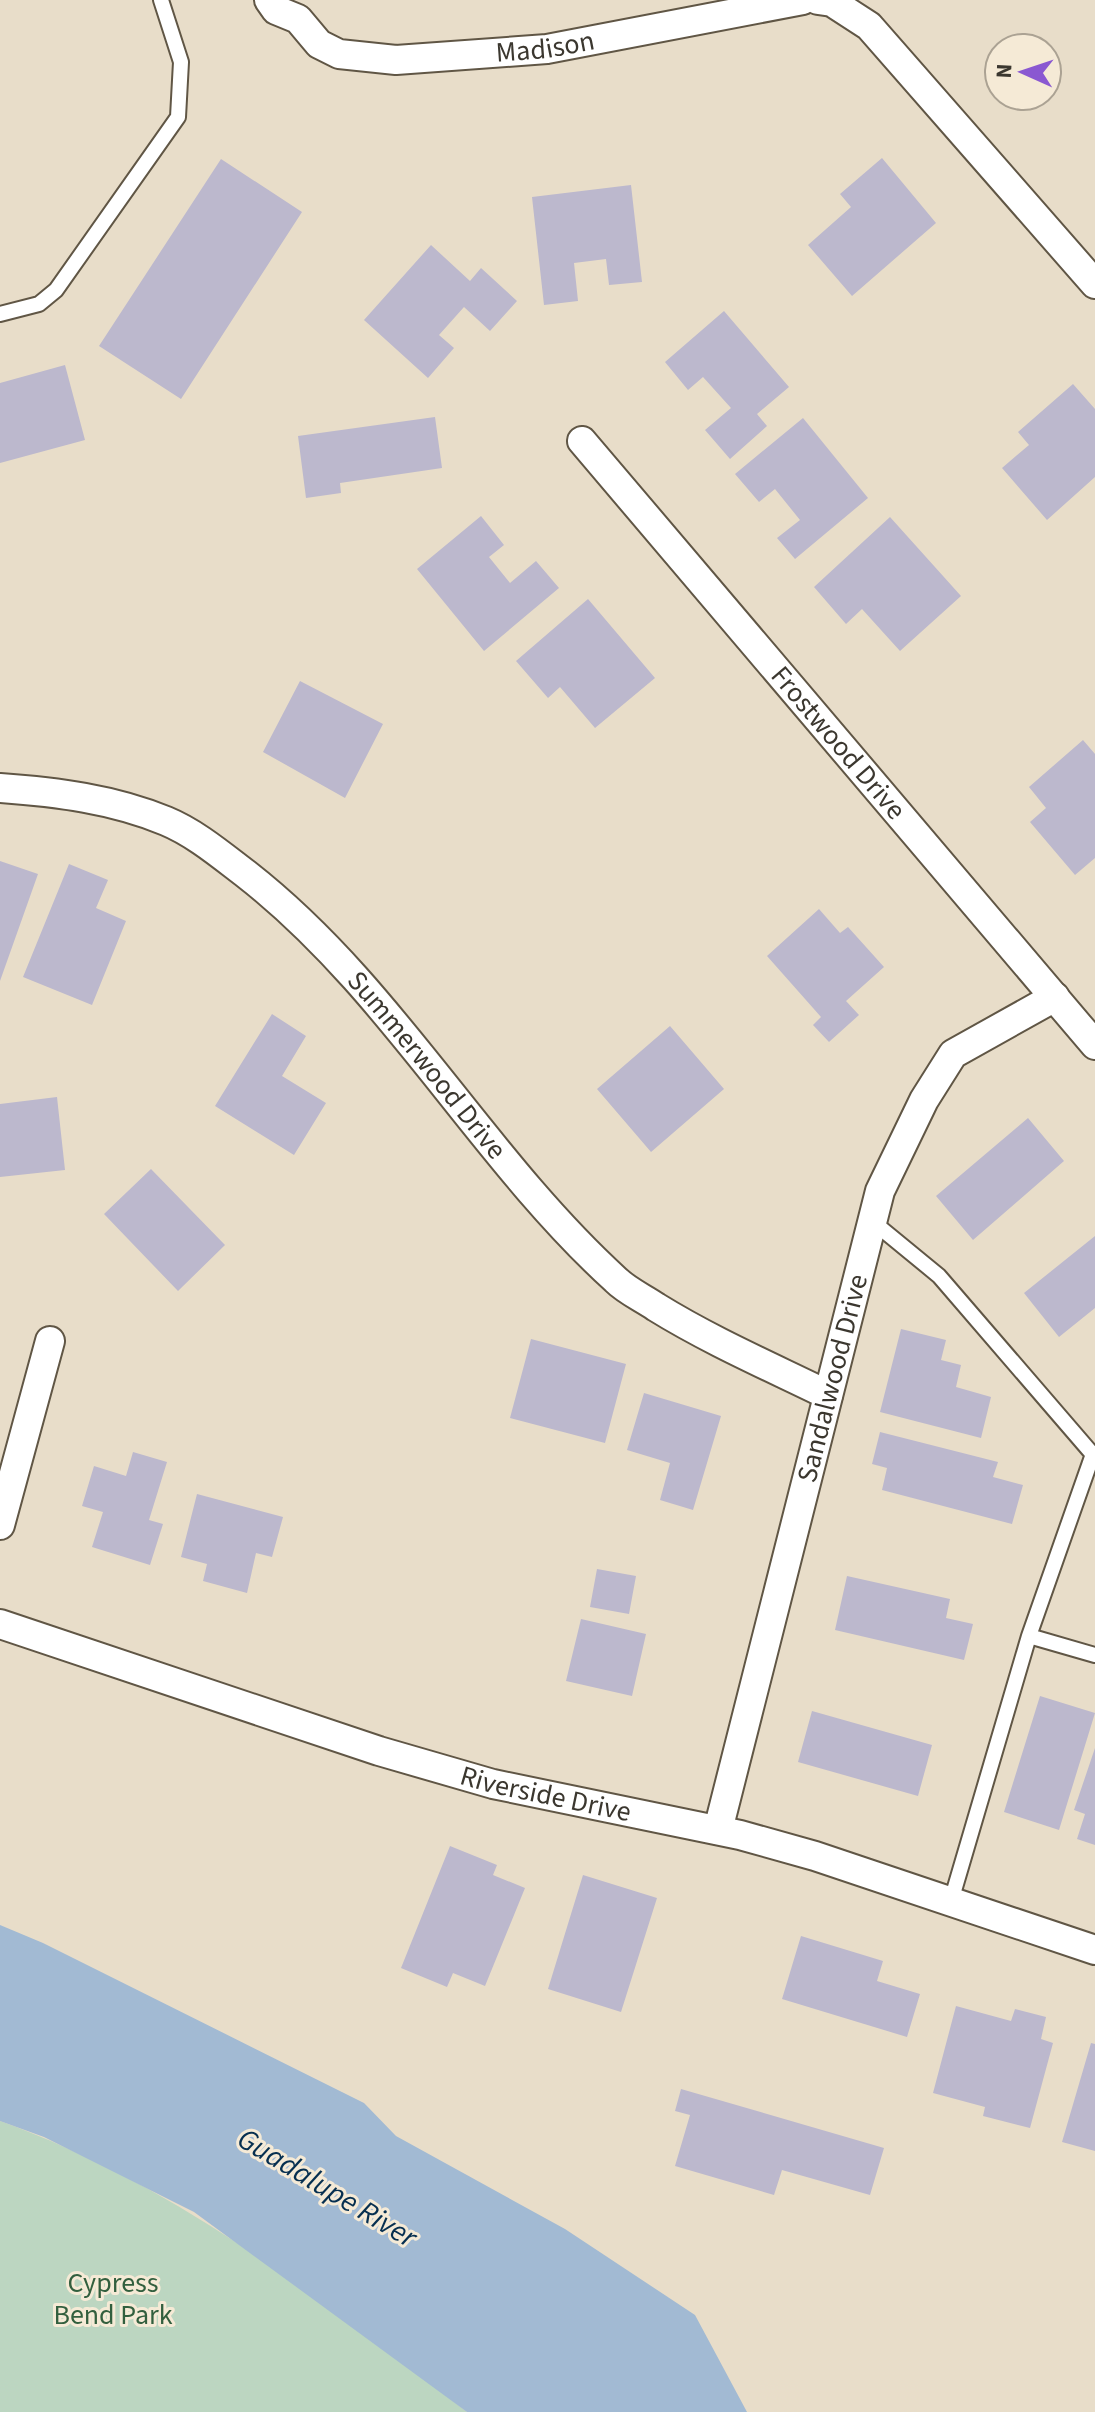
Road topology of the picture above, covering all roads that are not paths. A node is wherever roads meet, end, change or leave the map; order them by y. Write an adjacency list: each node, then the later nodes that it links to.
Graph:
1 (161, 0): 7 (lane)
2 (269, 0): 5 (street, Madison)
3 (803, 0): 5 (street, Madison)
4 (818, 0): 6 (street)
5 (304, 10)
6 (1095, 284)
7 (0, 314)
8 (582, 441): 10 (street, Frostwood Drive)
9 (0, 788): 14 (street, Summerwood Drive)
10 (1055, 997): 11 (street, Frostwood Drive); 12 (street, Sandalwood Drive)
11 (1095, 1045)
12 (872, 1221): 14 (street, Sandalwood Drive); 15 (lane)
13 (50, 1341): 16 (street)
14 (828, 1395): 20 (street, Sandalwood Drive)
15 (1094, 1455): 18 (lane)
16 (0, 1525)
17 (0, 1624): 20 (street, Riverside Drive)
18 (1029, 1636): 19 (lane); 21 (lane)
19 (1095, 1655)
20 (718, 1830): 21 (street, Riverside Drive)
21 (951, 1901): 22 (street, Riverside Drive)
22 (1095, 1950)

